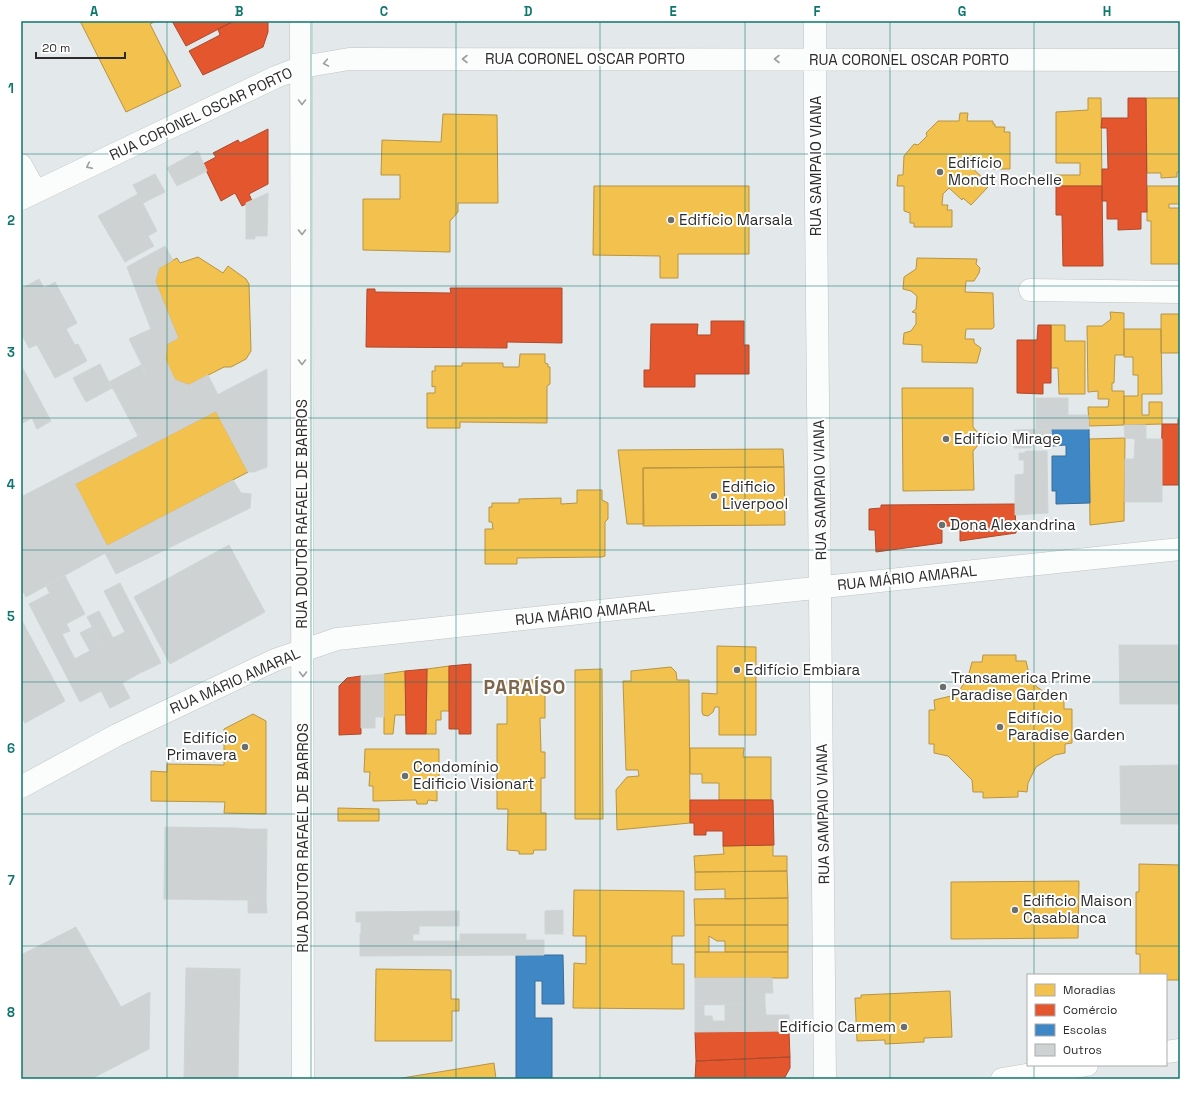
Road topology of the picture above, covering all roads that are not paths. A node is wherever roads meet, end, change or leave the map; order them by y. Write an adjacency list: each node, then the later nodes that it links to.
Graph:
1 (302, 21): 5 (street, RUA DOUTOR RAFAEL DE BARROS)
2 (816, 21): 3 (street, RUA SAMPAIO VIANA)
3 (816, 59): 4 (street, RUA CORONEL OSCAR PORTO); 5 (street, RUA CORONEL OSCAR PORTO, one-way to 5); 11 (street, RUA SAMPAIO VIANA)
4 (1180, 60)
5 (302, 67): 7 (street, RUA CORONEL OSCAR PORTO, one-way to 7); 12 (street, RUA DOUTOR RAFAEL DE BARROS, one-way to 12)
6 (21, 165): 7 (street)
7 (28, 196)
8 (1030, 290): 9 (street)
9 (1180, 292)
10 (1180, 549): 11 (street, RUA MÁRIO AMARAL)
11 (821, 587): 12 (street, RUA MÁRIO AMARAL); 18 (street, RUA SAMPAIO VIANA)
12 (303, 651): 13 (street, RUA MÁRIO AMARAL); 17 (street, RUA DOUTOR RAFAEL DE BARROS, one-way to 17)
13 (21, 787)
14 (1180, 1050): 15 (street)
15 (1167, 1052)
16 (1081, 1066): 19 (street)
17 (303, 1079)
18 (826, 1079)
19 (1002, 1079)

